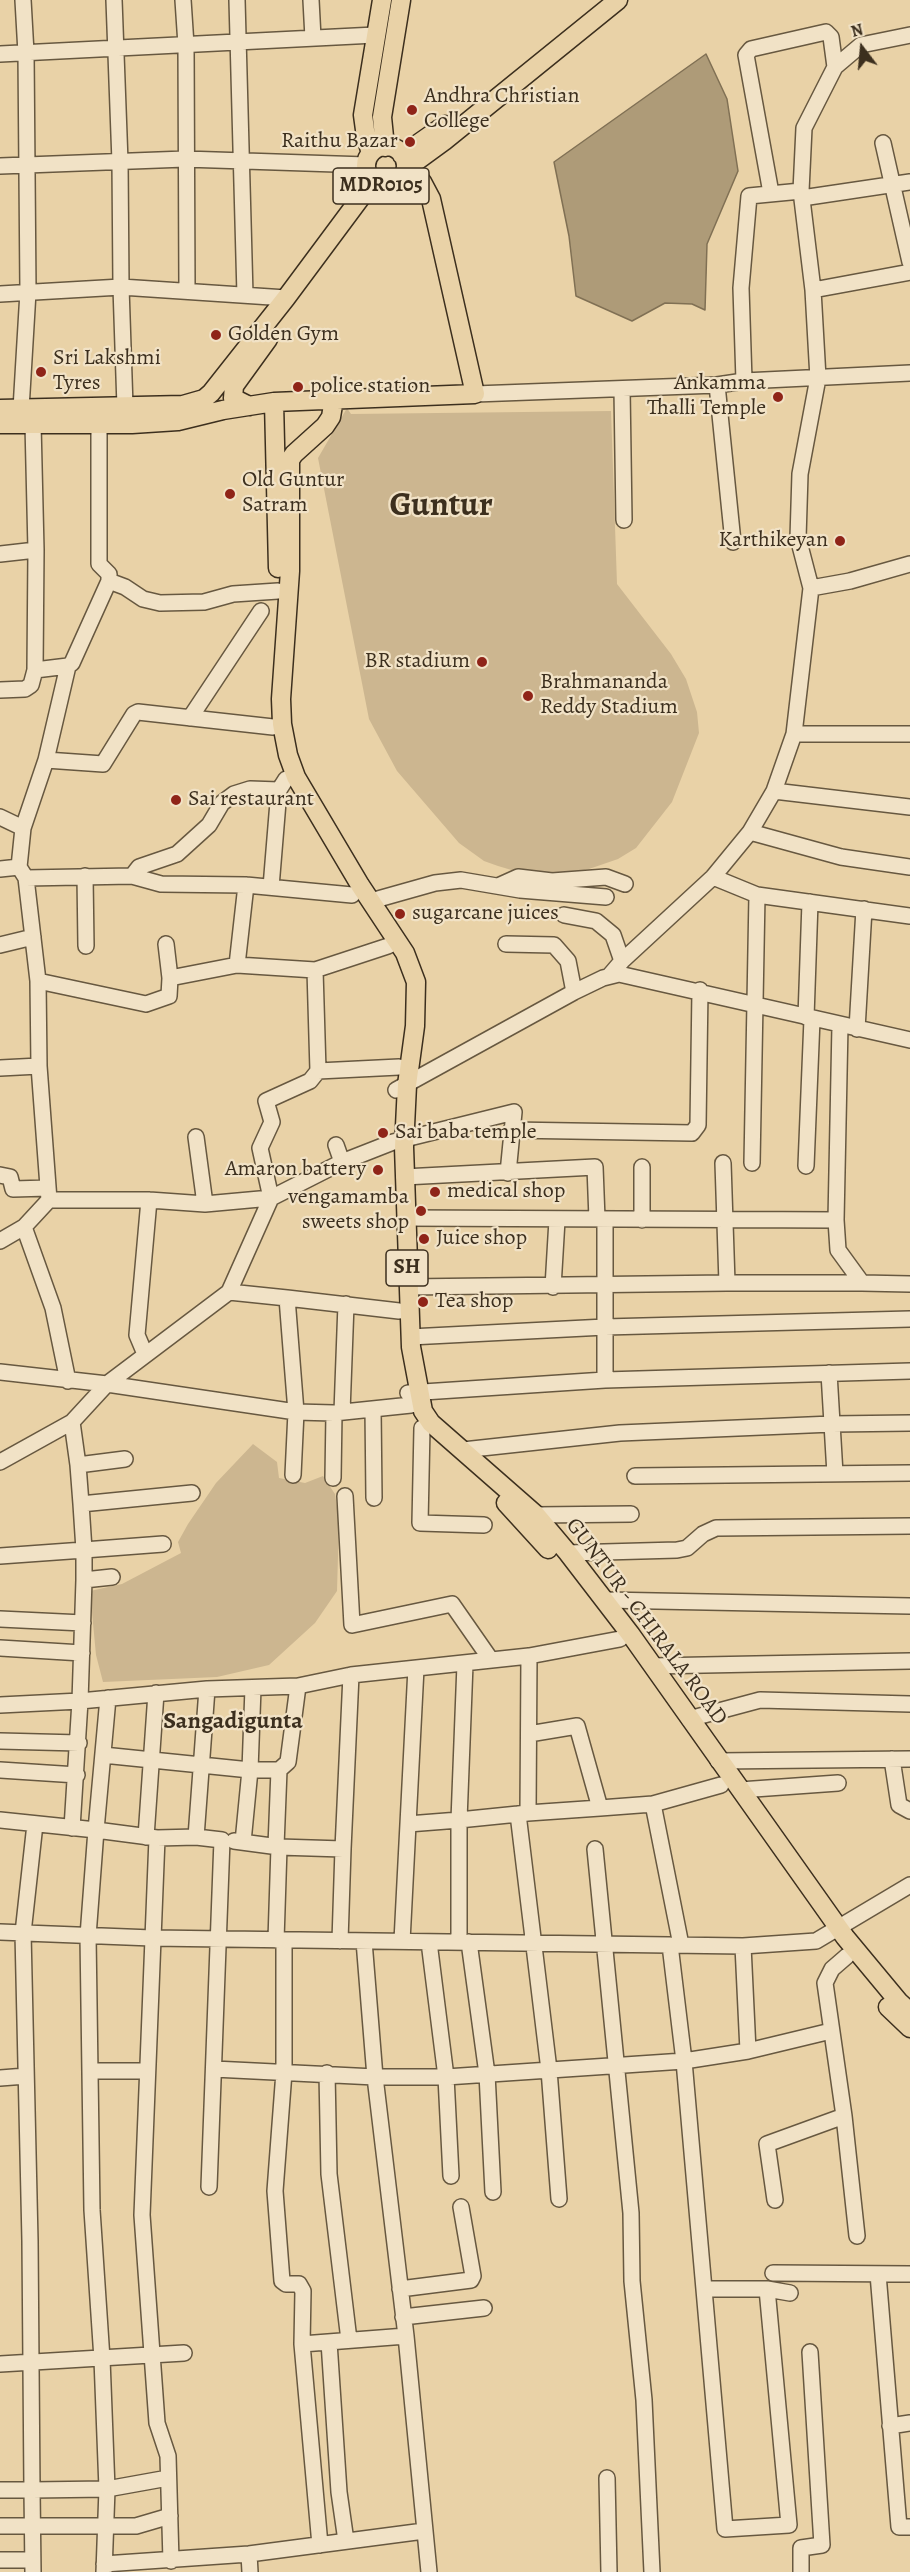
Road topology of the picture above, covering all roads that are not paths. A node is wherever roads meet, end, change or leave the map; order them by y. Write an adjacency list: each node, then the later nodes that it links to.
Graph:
1 (23, 0): 16 (street)
2 (114, 0): 15 (street)
3 (183, 0): 14 (street)
4 (237, 0): 13 (street)
5 (311, 0): 12 (street)
6 (382, 0): 10 (main road, MDR0105)
7 (401, 0): 26 (main road, MDR0105)
8 (600, 0): 24 (main road)
9 (618, 0): 24 (main road)
10 (375, 35): 12 (street); 26 (main road, MDR0105)
11 (910, 35): 18 (street)
12 (313, 38): 13 (street)
13 (238, 42): 14 (street); 21 (street)
14 (186, 45): 15 (street); 20 (street)
15 (116, 48): 16 (street); 22 (street)
16 (26, 53): 17 (street); 23 (street)
17 (0, 54)
18 (835, 67): 29 (street); 30 (street)
19 (883, 143): 28 (street)
20 (185, 159): 21 (street); 22 (street); 35 (street)
21 (241, 161): 26 (street); 38 (street)
22 (120, 162): 23 (street); 33 (street)
23 (28, 165): 25 (street); 36 (street)
24 (405, 165): 26 (main road, MDR0105); 26 (main road, MDR0105); 45 (main road)
25 (0, 166)
26 (375, 166): 39 (main road, MDR0105); 48 (main road, MDR0105)
27 (910, 182): 28 (street)
28 (890, 185): 30 (street); 31 (street)
29 (771, 193): 30 (street); 42 (street)
30 (802, 195): 34 (street)
31 (910, 262)
32 (910, 272): 34 (street)
33 (121, 287): 35 (street); 36 (street); 49 (street)
34 (813, 290): 41 (street)
35 (187, 291): 38 (street)
36 (28, 292): 37 (street); 51 (street)
37 (0, 294)
38 (245, 295): 39 (street)
39 (286, 298): 49 (main road, MDR0105)
40 (910, 373): 41 (street)
41 (818, 378): 42 (street); 61 (street)
42 (744, 381): 43 (street)
43 (717, 385): 44 (street); 56 (street)
44 (622, 389): 45 (street); 55 (street)
45 (475, 394): 46 (main road)
46 (334, 399): 47 (main road); 91 (main road, GUNTUR - CHIRALA ROAD / SH)
47 (274, 402): 48 (main road); 62 (main road, GUNTUR - CHIRALA ROAD / SH)
48 (249, 406): 54 (main road)
49 (124, 407): 51 (main road, MDR0105)
50 (0, 409): 51 (main road, MDR0105)
51 (21, 409)
52 (0, 424): 53 (main road)
53 (33, 424): 54 (main road); 57 (street)
54 (99, 424): 60 (street)
55 (624, 520)
56 (733, 542)
57 (36, 550): 58 (street); 65 (street)
58 (0, 554)
59 (910, 564): 61 (street)
60 (109, 581): 62 (street); 64 (street)
61 (812, 588): 70 (street)
62 (278, 591): 68 (main road, GUNTUR - CHIRALA ROAD / SH)
63 (261, 610): 67 (street)
64 (68, 666): 65 (street); 71 (street)
65 (35, 670): 66 (street)
66 (0, 690)
67 (190, 718): 68 (street); 71 (street)
68 (273, 727): 72 (main road, GUNTUR - CHIRALA ROAD / SH)
69 (910, 734): 70 (street)
70 (794, 735): 73 (street)
71 (46, 760): 76 (street)
72 (282, 785): 82 (street); 87 (street); 88 (main road, GUNTUR - CHIRALA ROAD / SH)
73 (774, 791): 74 (street); 77 (street)
74 (910, 807)
75 (0, 817): 76 (street)
76 (23, 828): 80 (street)
77 (750, 832): 78 (street); 83 (street)
78 (910, 867)
79 (0, 868): 80 (street)
80 (23, 873): 81 (street); 96 (street)
81 (85, 876): 82 (street); 100 (street)
82 (132, 876): 85 (street)
83 (713, 877): 89 (street); 102 (street)
84 (625, 884): 86 (street)
85 (246, 885): 87 (street); 103 (street)
86 (498, 886): 90 (street); 91 (street)
87 (271, 887): 88 (street)
88 (352, 895): 101 (main road, GUNTUR - CHIRALA ROAD / SH)
89 (758, 895): 92 (street); 110 (street)
90 (606, 897)
91 (371, 901): 119 (main road, GUNTUR - CHIRALA ROAD / SH)
92 (810, 902): 93 (street); 111 (street)
93 (864, 909): 95 (street); 113 (street)
94 (564, 915): 102 (street)
95 (910, 916)
96 (33, 937): 99 (street); 107 (street)
97 (166, 944): 106 (street)
98 (506, 944): 109 (street)
99 (0, 945)
100 (86, 946)
101 (388, 946): 104 (street); 116 (main road, GUNTUR - CHIRALA ROAD / SH)
102 (622, 961): 105 (street)
103 (237, 965): 104 (street); 106 (street)
104 (315, 970): 118 (street)
105 (610, 975): 108 (street); 109 (street)
106 (170, 978): 107 (street)
107 (38, 981): 115 (street)
108 (700, 990): 110 (street); 120 (street)
109 (574, 992): 119 (street)
110 (756, 1005): 111 (street); 126 (street)
111 (809, 1018): 112 (street); 127 (street)
112 (840, 1025): 113 (street); 141 (street)
113 (857, 1029): 114 (street)
114 (910, 1040)
115 (39, 1066): 117 (street); 132 (street)
116 (399, 1067): 118 (street); 119 (main road, GUNTUR - CHIRALA ROAD / SH)
117 (0, 1068)
118 (318, 1071): 133 (street)
119 (402, 1087): 122 (main road, GUNTUR - CHIRALA ROAD / SH)
120 (512, 1130): 122 (street); 129 (street)
121 (196, 1137): 135 (street)
122 (398, 1140): 124 (street); 131 (main road, GUNTUR - CHIRALA ROAD / SH); 153 (main road, GUNTUR - CHIRALA ROAD / SH)
123 (336, 1145): 124 (street)
124 (342, 1162): 133 (street)
125 (723, 1163): 140 (street)
126 (752, 1163)
127 (806, 1166)
128 (642, 1167): 139 (street)
129 (508, 1173): 131 (street); 137 (street)
130 (0, 1175): 132 (street)
131 (404, 1177): 136 (main road, GUNTUR - CHIRALA ROAD / SH)
132 (49, 1194): 134 (street); 142 (street)
133 (271, 1198): 135 (street); 150 (street)
134 (149, 1200): 135 (street); 157 (street)
135 (206, 1204)
136 (406, 1218): 138 (street); 148 (main road, GUNTUR - CHIRALA ROAD / SH)
137 (601, 1219): 138 (street); 139 (street); 146 (street)
138 (557, 1220): 149 (street)
139 (642, 1220): 140 (street)
140 (725, 1220): 141 (street); 144 (street)
141 (836, 1220): 145 (street)
142 (24, 1227): 143 (street); 162 (street)
143 (0, 1241)
144 (727, 1283): 145 (street); 146 (street)
145 (862, 1283): 147 (street)
146 (604, 1284): 149 (street); 155 (street)
147 (910, 1284)
148 (408, 1287): 149 (street); 156 (main road, GUNTUR - CHIRALA ROAD / SH)
149 (553, 1287)
150 (229, 1292): 151 (street); 157 (street)
151 (287, 1298): 152 (street); 166 (street)
152 (346, 1305): 153 (street); 167 (street)
153 (399, 1311): 164 (main road, GUNTUR - CHIRALA ROAD / SH)
154 (910, 1319): 155 (street)
155 (605, 1327): 156 (street); 161 (street)
156 (410, 1337): 164 (main road, GUNTUR - CHIRALA ROAD / SH)
157 (145, 1354): 163 (street)
158 (910, 1371): 160 (street)
159 (0, 1372): 162 (street)
160 (829, 1373): 161 (street); 169 (street)
161 (605, 1380): 164 (street)
162 (68, 1381): 163 (street)
163 (107, 1384): 166 (street); 168 (street)
164 (412, 1397): 165 (street); 171 (main road, GUNTUR - CHIRALA ROAD / SH); 172 (main road, GUNTUR - CHIRALA ROAD / SH)
165 (373, 1409): 167 (street); 183 (street)
166 (296, 1412): 167 (street); 178 (street)
167 (338, 1413): 180 (street)
168 (72, 1422): 174 (street); 175 (street)
169 (832, 1424): 170 (street); 172 (street); 177 (street)
170 (910, 1424)
171 (422, 1428): 187 (street); 199 (main road, GUNTUR - CHIRALA ROAD / SH)
172 (464, 1450): 186 (main road, GUNTUR - CHIRALA ROAD / SH)
173 (125, 1459): 175 (street)
174 (0, 1462)
175 (78, 1465): 184 (street)
176 (910, 1473): 177 (street)
177 (835, 1474): 179 (street)
178 (293, 1475)
179 (635, 1476)
180 (333, 1478)
181 (192, 1493): 184 (street)
182 (345, 1497): 203 (street)
183 (374, 1498)
184 (81, 1504): 190 (street)
185 (631, 1514): 186 (street)
186 (536, 1515): 191 (main road, GUNTUR - CHIRALA ROAD / SH)
187 (484, 1525)
188 (910, 1526): 191 (street)
189 (163, 1544): 190 (street)
190 (84, 1550): 192 (street); 194 (street)
191 (568, 1553): 195 (main road, GUNTUR - CHIRALA ROAD / SH)
192 (0, 1556)
193 (112, 1577): 194 (street)
194 (84, 1580): 198 (street)
195 (605, 1600): 196 (street); 206 (main road, GUNTUR - CHIRALA ROAD / SH)
196 (910, 1606)
197 (0, 1618): 198 (street)
198 (83, 1623): 201 (street)
199 (620, 1639): 202 (street); 232 (main road, GUNTUR - CHIRALA ROAD / SH)
200 (0, 1648): 201 (street)
201 (82, 1653): 214 (street)
202 (529, 1656): 203 (street); 218 (street)
203 (491, 1660): 205 (street)
204 (910, 1661): 206 (street)
205 (465, 1664): 207 (street); 239 (street)
206 (653, 1666): 217 (main road, GUNTUR - CHIRALA ROAD / SH)
207 (416, 1668): 208 (street); 241 (street)
208 (351, 1675): 209 (street); 249 (street)
209 (298, 1686): 210 (street); 229 (street)
210 (253, 1688): 211 (street); 228 (street)
211 (207, 1689): 212 (street); 226 (street)
212 (156, 1693): 213 (street); 224 (street)
213 (108, 1698): 214 (street); 221 (street)
214 (80, 1701): 216 (street); 220 (street)
215 (910, 1704): 217 (street)
216 (0, 1705)
217 (689, 1719): 225 (main road, GUNTUR - CHIRALA ROAD / SH)
218 (528, 1734): 235 (street); 237 (street)
219 (0, 1741): 220 (street)
220 (79, 1743): 230 (street)
221 (103, 1755): 224 (street); 243 (street)
222 (892, 1759): 223 (street); 225 (street); 236 (street)
223 (910, 1759)
224 (151, 1760): 226 (street); 244 (street)
225 (718, 1761): 233 (main road, GUNTUR - CHIRALA ROAD / SH)
226 (202, 1765): 228 (street); 245 (street)
227 (0, 1770): 230 (street)
228 (249, 1770): 229 (street); 247 (street)
229 (279, 1770): 248 (street)
230 (77, 1775): 242 (street)
231 (838, 1783): 233 (street)
232 (722, 1785): 234 (street); 252 (main road, GUNTUR - CHIRALA ROAD / SH)
233 (740, 1790): 252 (main road, GUNTUR - CHIRALA ROAD / SH)
234 (653, 1804): 235 (street); 266 (street)
235 (600, 1808): 237 (street)
236 (910, 1811)
237 (523, 1813): 239 (street); 264 (street)
238 (0, 1820): 240 (street)
239 (459, 1820): 241 (street); 263 (street)
240 (35, 1824): 242 (street); 254 (street)
241 (408, 1824): 261 (street)
242 (72, 1828): 243 (street)
243 (96, 1830): 244 (street); 255 (street)
244 (151, 1837): 245 (street); 256 (street)
245 (196, 1837): 246 (street)
246 (222, 1840): 247 (street); 257 (street)
247 (243, 1842): 248 (street)
248 (278, 1847): 249 (street); 258 (street)
249 (343, 1849): 259 (street)
250 (595, 1849): 265 (street)
251 (910, 1885): 252 (street)
252 (835, 1931): 267 (street); 268 (main road, GUNTUR - CHIRALA ROAD / SH); 269 (main road, GUNTUR - CHIRALA ROAD / SH)
253 (0, 1932): 254 (street)
254 (23, 1933): 255 (street); 282 (street)
255 (88, 1936): 256 (street); 277 (street)
256 (152, 1938): 257 (street); 278 (street)
257 (219, 1939): 258 (street); 275 (street)
258 (280, 1940): 259 (street); 279 (street)
259 (340, 1941): 260 (street)
260 (364, 1941): 261 (street); 283 (street)
261 (402, 1941): 262 (street)
262 (429, 1942): 263 (street); 284 (street)
263 (464, 1942): 264 (street); 281 (street)
264 (534, 1943): 265 (street); 276 (street)
265 (603, 1944): 266 (street); 274 (street)
266 (676, 1945): 267 (street); 273 (street)
267 (743, 1946): 272 (street)
268 (847, 1956): 270 (main road, GUNTUR - CHIRALA ROAD / SH); 271 (street)
269 (906, 2003)
270 (910, 2028)
271 (831, 2031): 272 (street); 286 (street)
272 (748, 2051): 273 (street)
273 (684, 2061): 274 (street); 298 (street)
274 (615, 2066): 276 (street); 336 (street)
275 (214, 2069): 279 (street); 288 (street)
276 (549, 2070): 281 (street); 290 (street)
277 (91, 2071): 278 (street); 310 (street)
278 (147, 2071): 309 (street)
279 (284, 2073): 280 (street); 306 (street)
280 (327, 2073): 283 (street); 304 (street)
281 (487, 2074): 284 (street); 289 (street)
282 (26, 2076): 285 (street); 311 (street)
283 (375, 2077): 284 (street); 297 (street)
284 (446, 2077): 287 (street)
285 (0, 2078)
286 (844, 2116): 291 (street); 293 (street)
287 (451, 2176)
288 (209, 2187)
289 (493, 2192)
290 (559, 2199)
291 (776, 2200)
292 (461, 2207): 297 (street)
293 (856, 2236)
294 (773, 2273): 295 (street)
295 (878, 2274): 296 (street); 314 (street)
296 (910, 2274)
297 (400, 2289): 302 (street)
298 (705, 2289): 299 (street); 299 (street)
299 (767, 2289): 300 (street)
300 (790, 2293)
301 (484, 2308): 302 (street)
302 (403, 2317): 303 (street)
303 (406, 2336): 304 (street); 325 (street)
304 (349, 2340): 305 (street)
305 (329, 2342): 306 (street); 326 (street)
306 (303, 2343): 327 (street)
307 (810, 2352): 337 (street)
308 (184, 2353): 309 (street)
309 (152, 2355): 310 (street); 315 (street)
310 (102, 2360): 311 (street); 317 (street)
311 (31, 2363): 312 (street); 319 (street)
312 (0, 2364)
313 (910, 2423): 314 (street)
314 (890, 2426): 324 (street)
315 (168, 2478): 317 (street); 320 (street)
316 (607, 2478): 335 (street)
317 (107, 2489): 319 (street); 323 (street)
318 (0, 2490): 319 (street)
319 (32, 2490): 322 (street)
320 (170, 2516): 323 (street); 330 (street)
321 (0, 2526): 322 (street)
322 (33, 2527): 323 (street); 331 (street)
323 (106, 2527): 332 (street)
324 (910, 2527)
325 (424, 2531): 326 (street); 334 (street)
326 (346, 2541): 327 (street)
327 (320, 2545): 328 (street)
328 (249, 2554): 330 (street); 333 (street)
329 (0, 2560): 331 (street)
330 (171, 2561): 332 (street)
331 (32, 2566)
332 (104, 2568)
333 (250, 2572)
334 (429, 2572)
335 (609, 2572)
336 (652, 2572)
337 (801, 2572)

